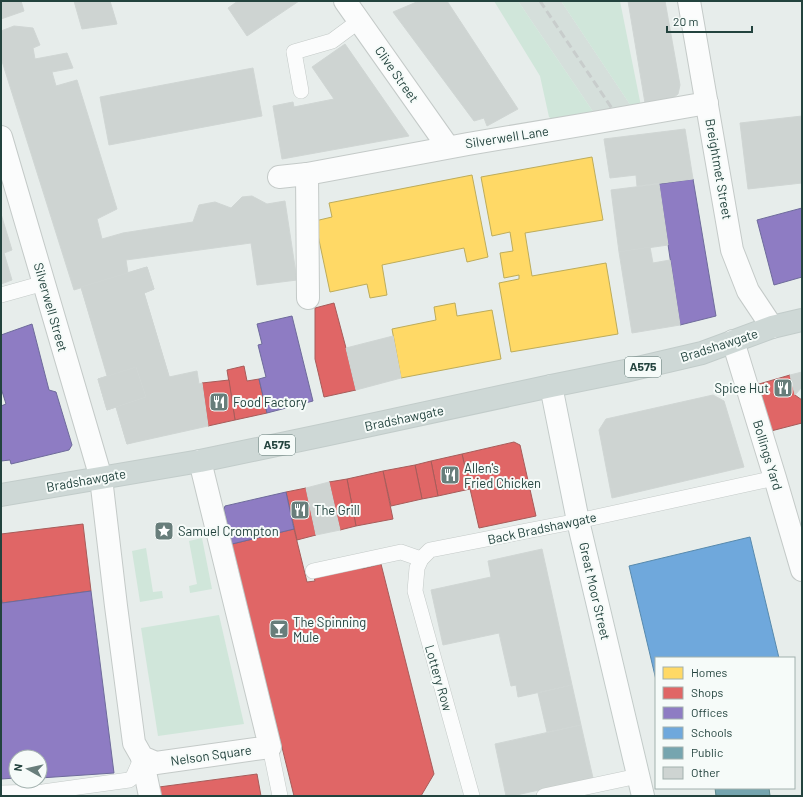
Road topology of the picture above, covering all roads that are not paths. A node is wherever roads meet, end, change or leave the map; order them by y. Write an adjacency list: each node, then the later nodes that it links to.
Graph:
1 (345, 1): 3 (street, Clive Street)
2 (689, 1): 5 (street, Breightmet Street)
3 (359, 21): 4 (lane); 7 (street, Clive Street)
4 (301, 91)
5 (707, 102): 7 (street, Silverwell Lane); 14 (street, Breightmet Street)
6 (1, 137): 10 (street, Silverwell Street)
7 (448, 147): 8 (street, Silverwell Lane)
8 (307, 174): 9 (street, Silverwell Lane); 12 (street)
9 (279, 177)
10 (44, 283): 11 (lane); 18 (street, Silverwell Street)
11 (1, 295)
12 (308, 298)
13 (802, 320): 14 (main road, Bradshawgate / A575)
14 (772, 327): 15 (main road, Bradshawgate / A575)
15 (733, 341): 16 (main road, Bradshawgate / A575); 19 (street, Bollings Yard)
16 (551, 386): 17 (main road, Bradshawgate / A575); 21 (street, Great Moor Street)
17 (200, 461): 18 (main road, Bradshawgate / A575); 25 (street, Nelson Square)
18 (101, 478): 20 (main road, Bradshawgate / A575); 26 (street)
19 (775, 478): 21 (lane, Back Bradshawgate); 23 (street, Bollings Yard)
20 (1, 495)
21 (578, 521): 22 (lane, Back Bradshawgate); 27 (street, Great Moor Street)
22 (421, 559): 24 (lane); 31 (lane, Lottery Row)
23 (802, 570)
24 (313, 571)
25 (270, 747): 26 (street, Nelson Square); 30 (lane)
26 (142, 757): 28 (lane); 29 (street)
27 (641, 786): 32 (lane)
28 (1, 793)
29 (150, 796)
30 (280, 796)
31 (472, 796)
32 (544, 796)

